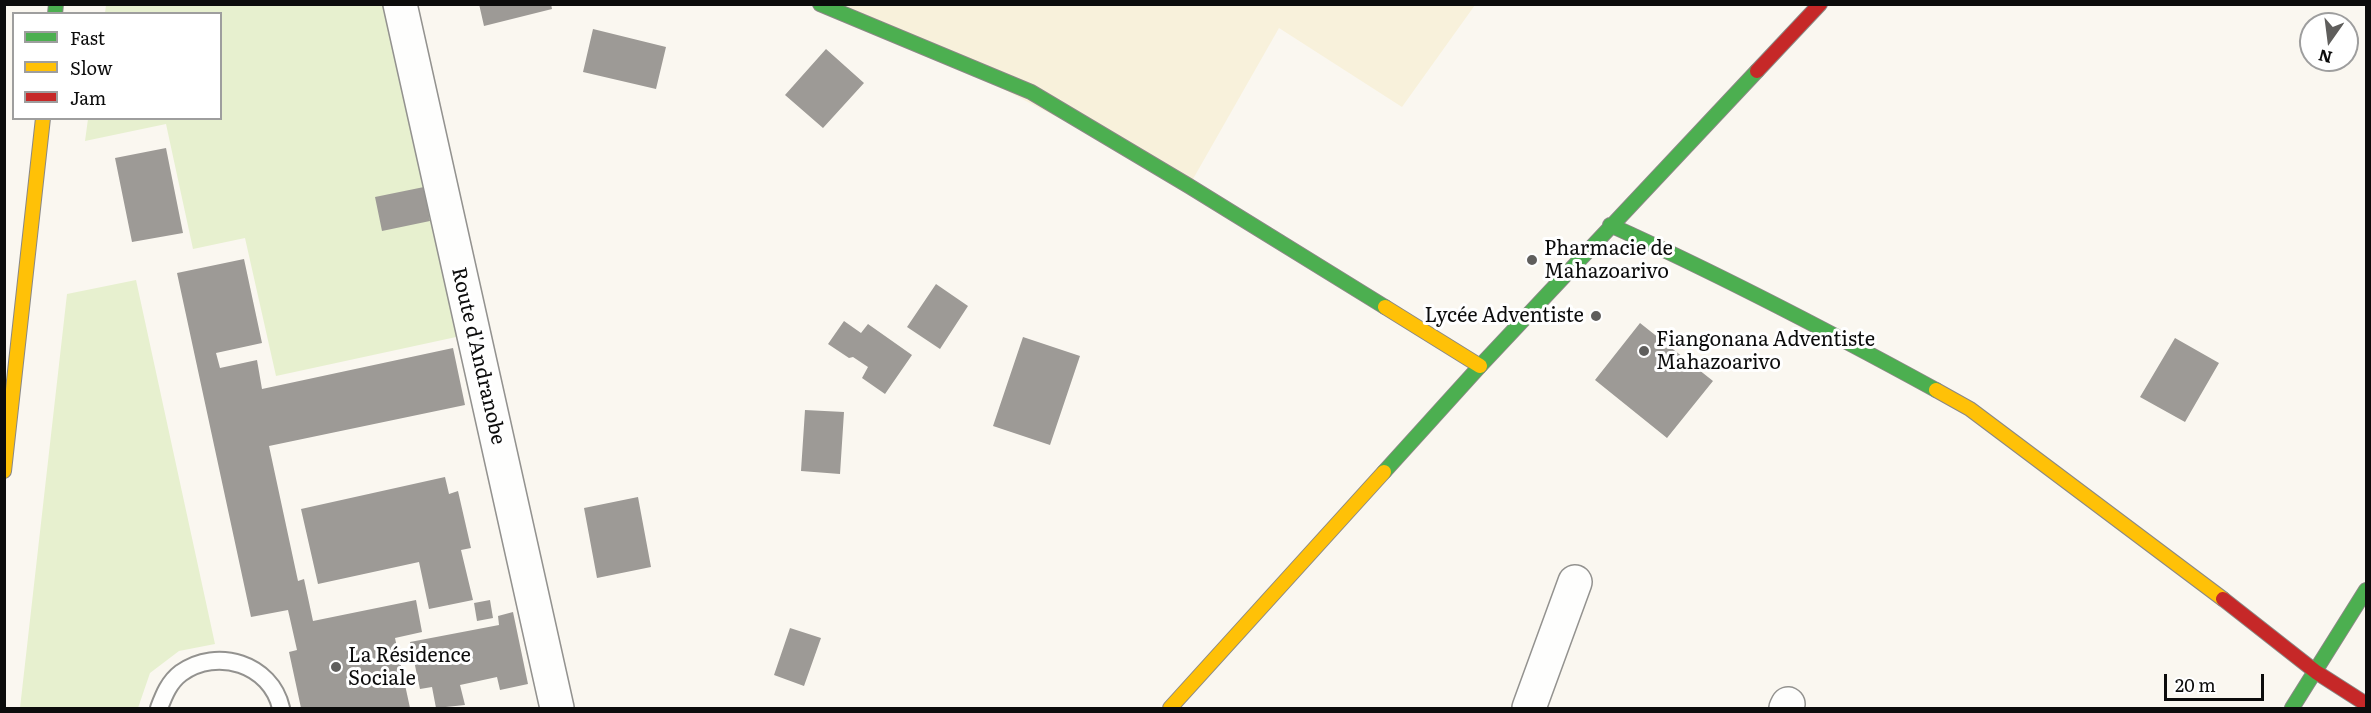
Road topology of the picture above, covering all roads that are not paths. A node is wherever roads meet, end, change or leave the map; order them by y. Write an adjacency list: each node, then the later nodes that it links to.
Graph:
1 (400, 4): 14 (street, Route d'Andranobe)
2 (820, 4): 6 (street)
3 (1820, 4): 5 (street)
4 (43, 120): 7 (street)
5 (1610, 225): 6 (street); 10 (street)
6 (1480, 366): 15 (street)
7 (4, 471)
8 (1575, 582): 16 (street)
9 (2367, 590): 10 (street)
10 (2316, 672): 11 (street); 17 (street)
11 (2367, 704)
12 (159, 708): 13 (lane)
13 (281, 708)
14 (557, 708)
15 (1170, 708)
16 (1529, 708)
17 (2292, 708)

